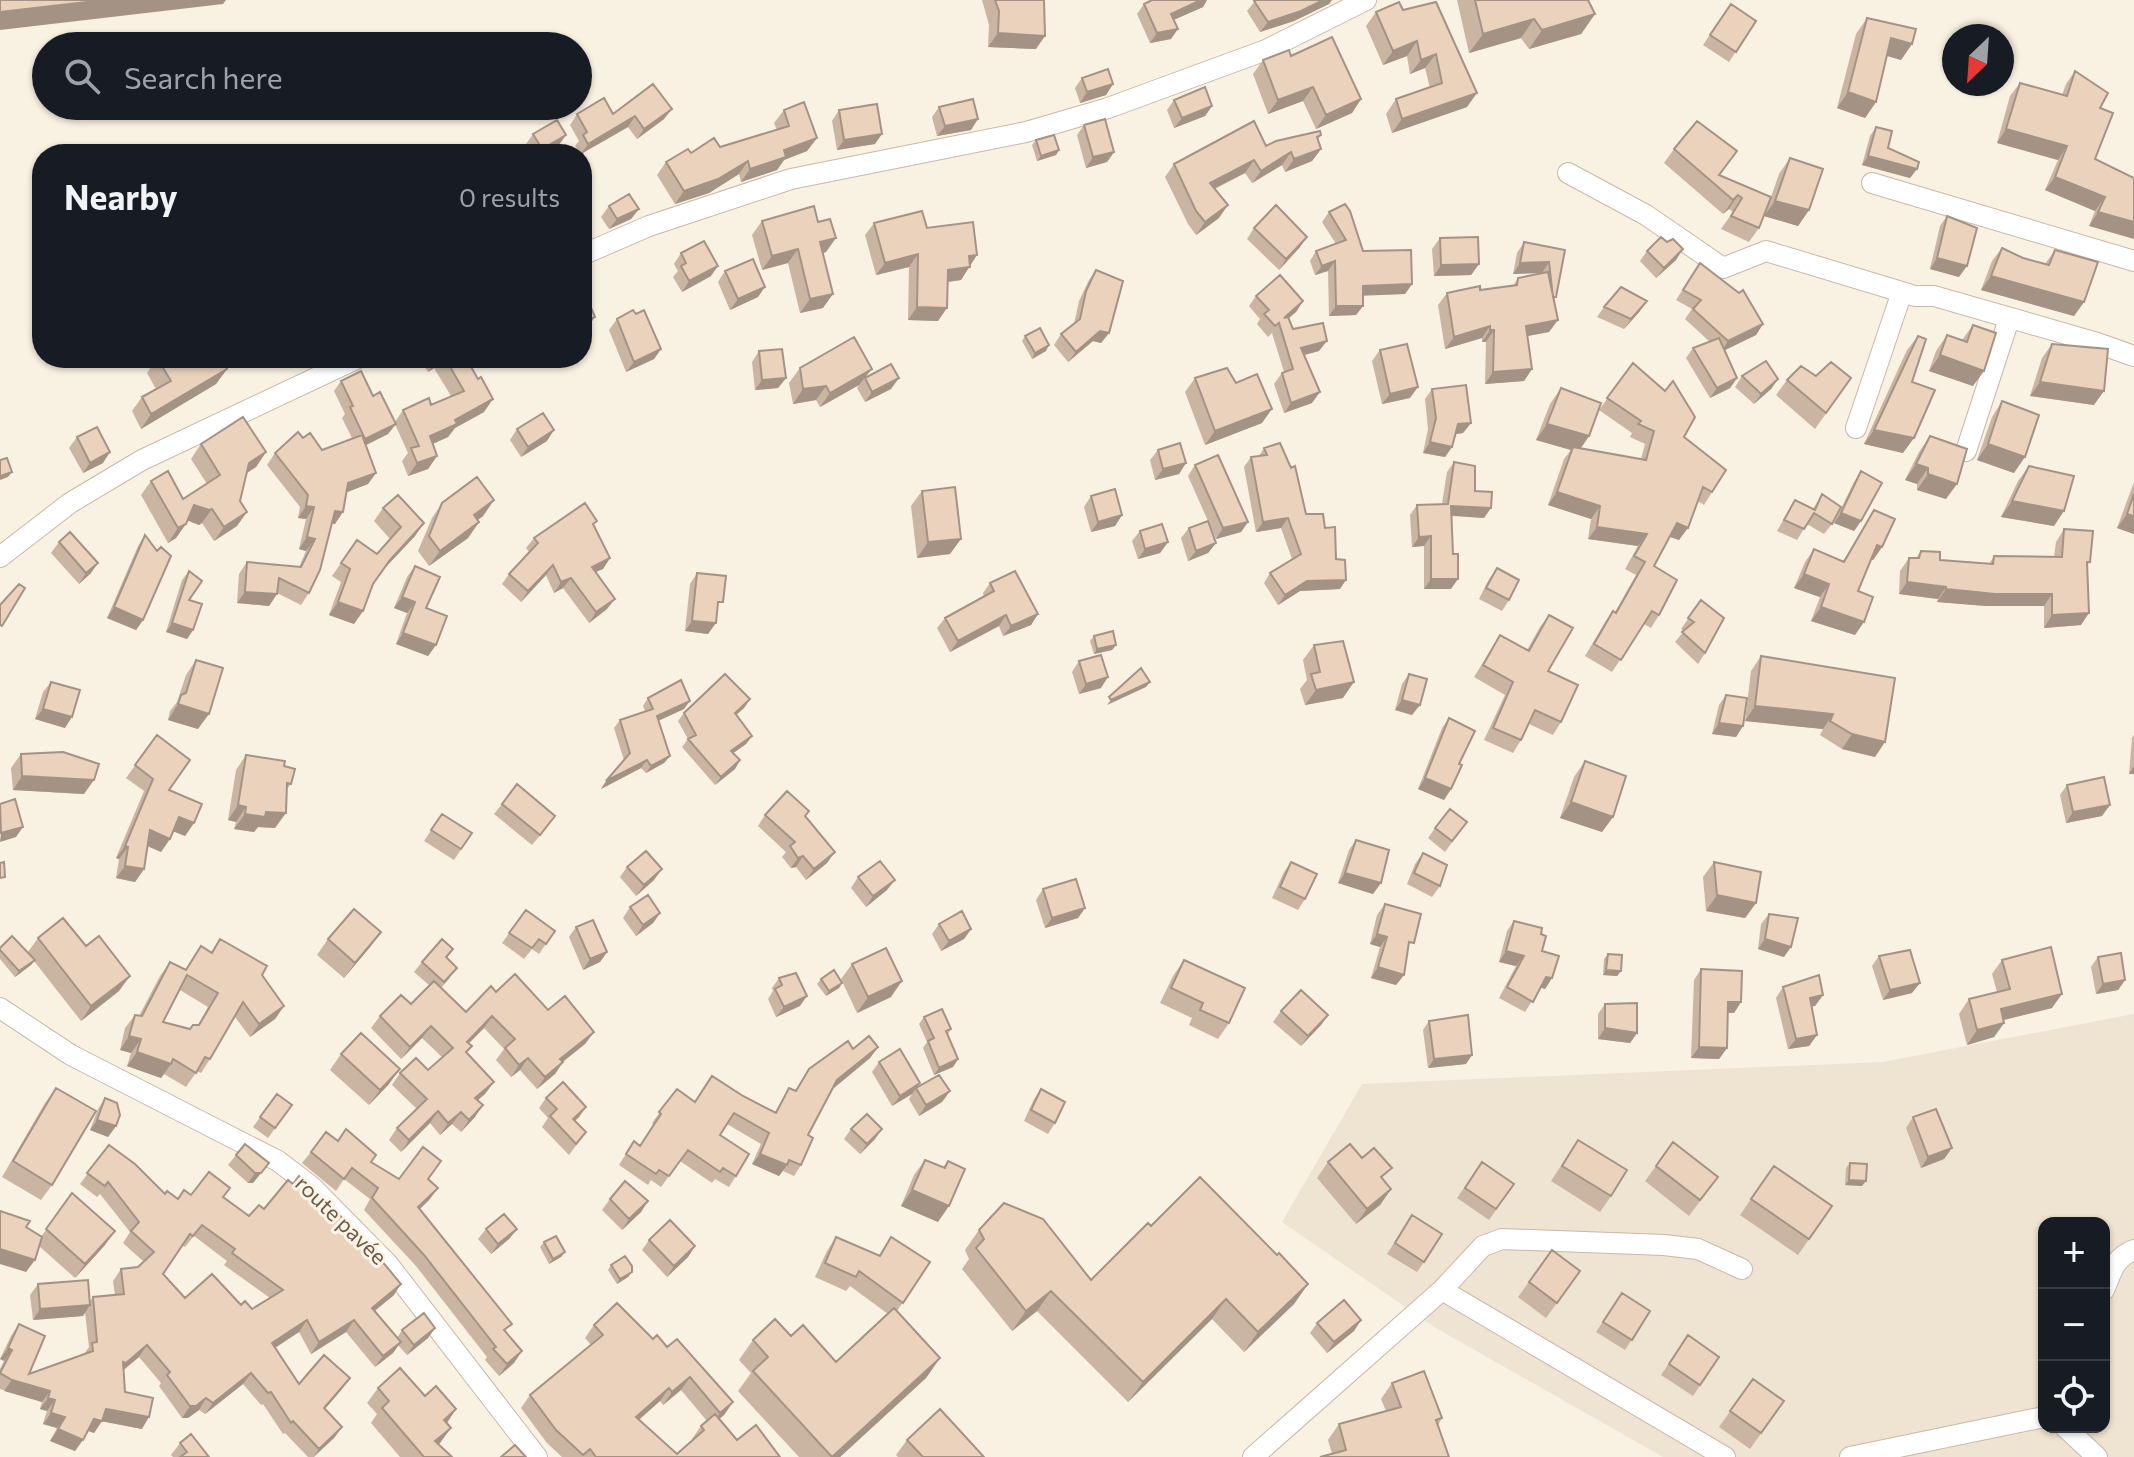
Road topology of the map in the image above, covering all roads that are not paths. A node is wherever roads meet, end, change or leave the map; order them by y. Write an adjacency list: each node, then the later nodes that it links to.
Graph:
1 (1366, 0): 4 (street)
2 (1568, 173): 6 (street)
3 (1872, 183): 5 (street)
4 (592, 251)
5 (2134, 261)
6 (1902, 292): 7 (street); 10 (street)
7 (2009, 319): 8 (street); 11 (street)
8 (2134, 356)
9 (337, 368): 12 (street)
10 (1856, 428)
11 (1966, 451)
12 (0, 557)
13 (0, 1008): 20 (street, route pavée)
14 (2134, 1250): 16 (street)
15 (1742, 1269): 17 (street)
16 (2104, 1289)
17 (1442, 1290): 21 (street); 22 (street)
18 (2038, 1418): 23 (street)
19 (2071, 1433): 24 (street)
20 (537, 1457)
21 (1253, 1457)
22 (1725, 1457)
23 (1850, 1457)
24 (2097, 1457)

